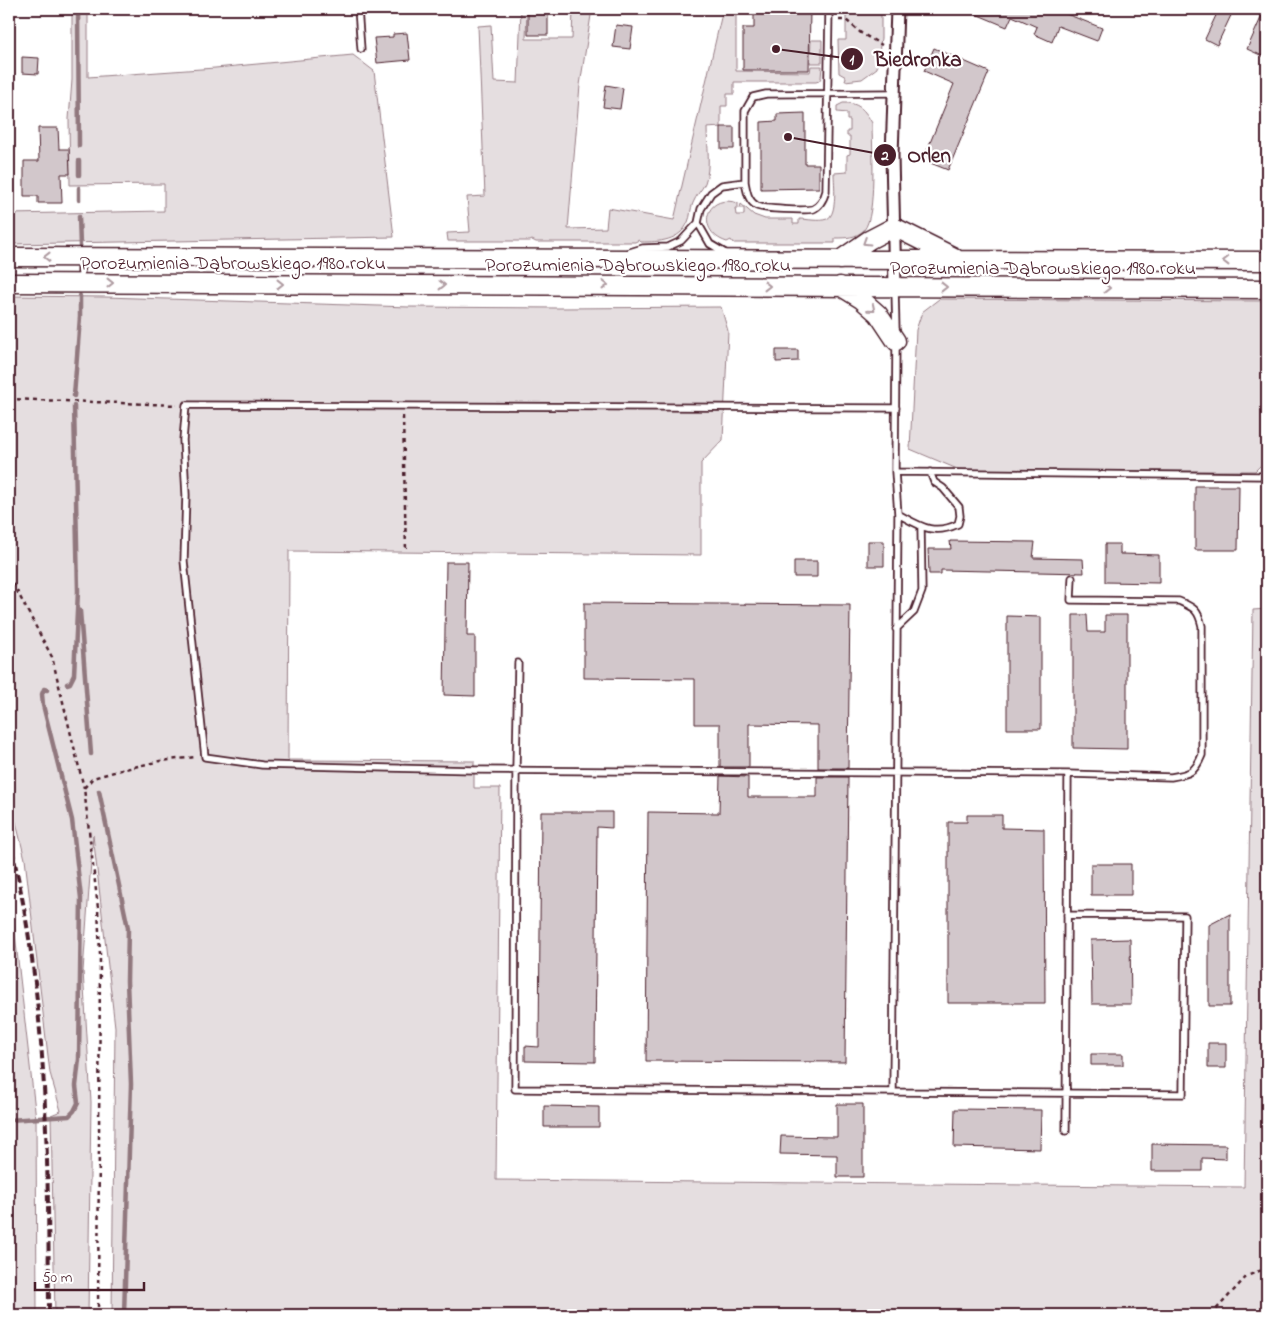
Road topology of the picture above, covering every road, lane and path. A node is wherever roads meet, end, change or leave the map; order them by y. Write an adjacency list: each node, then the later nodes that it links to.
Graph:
1 (358, 9): 6 (lane)
2 (829, 9): 4 (lane)
3 (897, 9): 7 (street)
4 (829, 20): 5 (path); 8 (lane)
5 (882, 45)
6 (361, 48)
7 (894, 92): 8 (lane); 11 (street)
8 (828, 93): 9 (lane); 9 (lane)
9 (745, 182): 10 (lane)
10 (698, 223): 14 (lane); 15 (lane)
11 (894, 227): 16 (main road, one-way to 16); 17 (street); 18 (main road)
12 (9, 257): 13 (main road, Porozumienia Dąbrowskiego 1980 roku, one-way to 12)
13 (82, 257): 14 (main road, Porozumienia Dąbrowskiego 1980 roku); 21 (lane)
14 (598, 258): 15 (main road, Porozumienia Dąbrowskiego 1980 roku)
15 (741, 260): 16 (main road, Porozumienia Dąbrowskiego 1980 roku)
16 (840, 260): 17 (main road, Porozumienia Dąbrowskiego 1980 roku)
17 (895, 260): 18 (main road, Porozumienia Dąbrowskiego 1980 roku); 23 (street)
18 (962, 260): 19 (main road, Porozumienia Dąbrowskiego 1980 roku, one-way to 18)
19 (1267, 261)
20 (9, 282): 21 (main road, Porozumienia Dąbrowskiego 1980 roku)
21 (82, 283): 22 (main road, Porozumienia Dąbrowskiego 1980 roku, one-way to 22)
22 (839, 286): 23 (main road, Porozumienia Dąbrowskiego 1980 roku); 25 (main road, one-way to 25)
23 (895, 287): 24 (main road, Porozumienia Dąbrowskiego 1980 roku, one-way to 24); 25 (lane)
24 (1267, 289)
25 (896, 341): 29 (lane)
26 (9, 399): 27 (path)
27 (186, 405): 28 (lane); 40 (lane)
28 (403, 407): 29 (lane); 35 (path)
29 (896, 408): 30 (lane)
30 (896, 472): 31 (lane); 33 (lane)
31 (930, 472): 32 (lane); 34 (lane)
32 (1267, 480)
33 (898, 514): 34 (lane); 38 (lane)
34 (921, 527): 38 (lane)
35 (406, 552)
36 (9, 576): 44 (path)
37 (1072, 578): 43 (lane)
38 (896, 629): 42 (lane)
39 (518, 663): 41 (lane)
40 (205, 757): 41 (lane); 44 (path)
41 (516, 769): 42 (lane); 46 (lane)
42 (896, 774): 43 (lane); 46 (lane)
43 (1068, 774): 45 (lane)
44 (84, 788): 50 (path)
45 (1068, 915): 47 (lane); 47 (lane)
46 (894, 1092): 47 (lane)
47 (1066, 1093): 48 (lane)
48 (1066, 1131)
49 (1267, 1268): 51 (path)
50 (98, 1315)
51 (1210, 1315)

